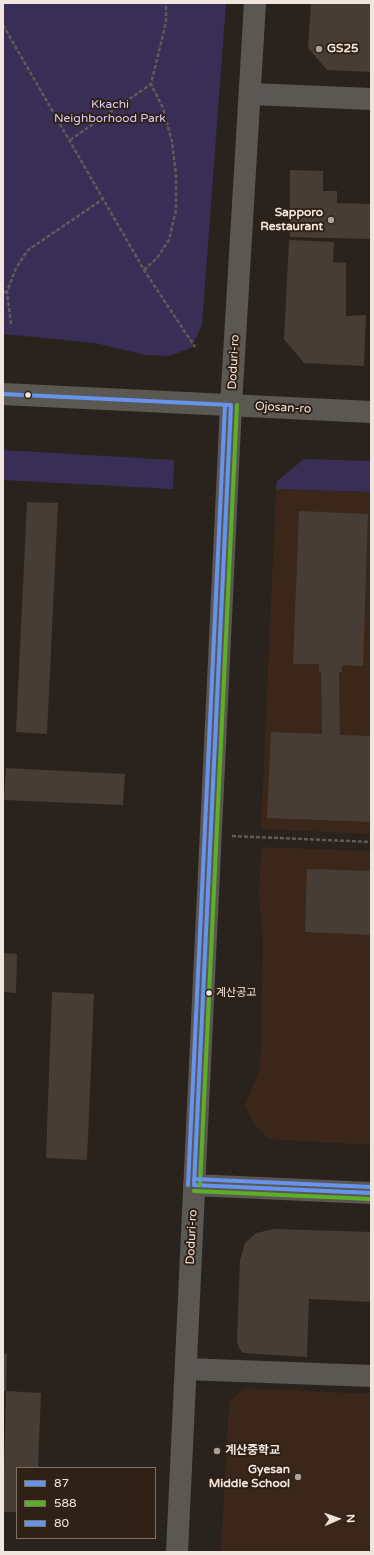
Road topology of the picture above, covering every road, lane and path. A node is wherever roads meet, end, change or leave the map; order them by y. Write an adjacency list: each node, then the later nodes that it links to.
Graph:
1 (166, 3): 4 (path)
2 (255, 3): 5 (street, Doduri-ro)
3 (3, 26): 7 (path)
4 (151, 84): 7 (path); 9 (path)
5 (250, 94): 6 (street); 15 (street, Doduri-ro)
6 (371, 100)
7 (70, 140): 8 (path)
8 (103, 198): 9 (path); 11 (path)
9 (144, 270): 13 (path)
10 (3, 292): 11 (path)
11 (7, 292): 12 (path)
12 (11, 324)
13 (195, 347)
14 (3, 394): 15 (street, Ojosan-ro)
15 (231, 405): 16 (street, Ojosan-ro); 17 (street, Doduri-ro)
16 (371, 412)
17 (211, 835): 18 (path); 19 (street, Doduri-ro)
18 (371, 842)
19 (194, 1185): 20 (street); 21 (street, Doduri-ro)
20 (371, 1193)
21 (186, 1369): 22 (street); 23 (street, Doduri-ro)
22 (371, 1376)
23 (177, 1552)

